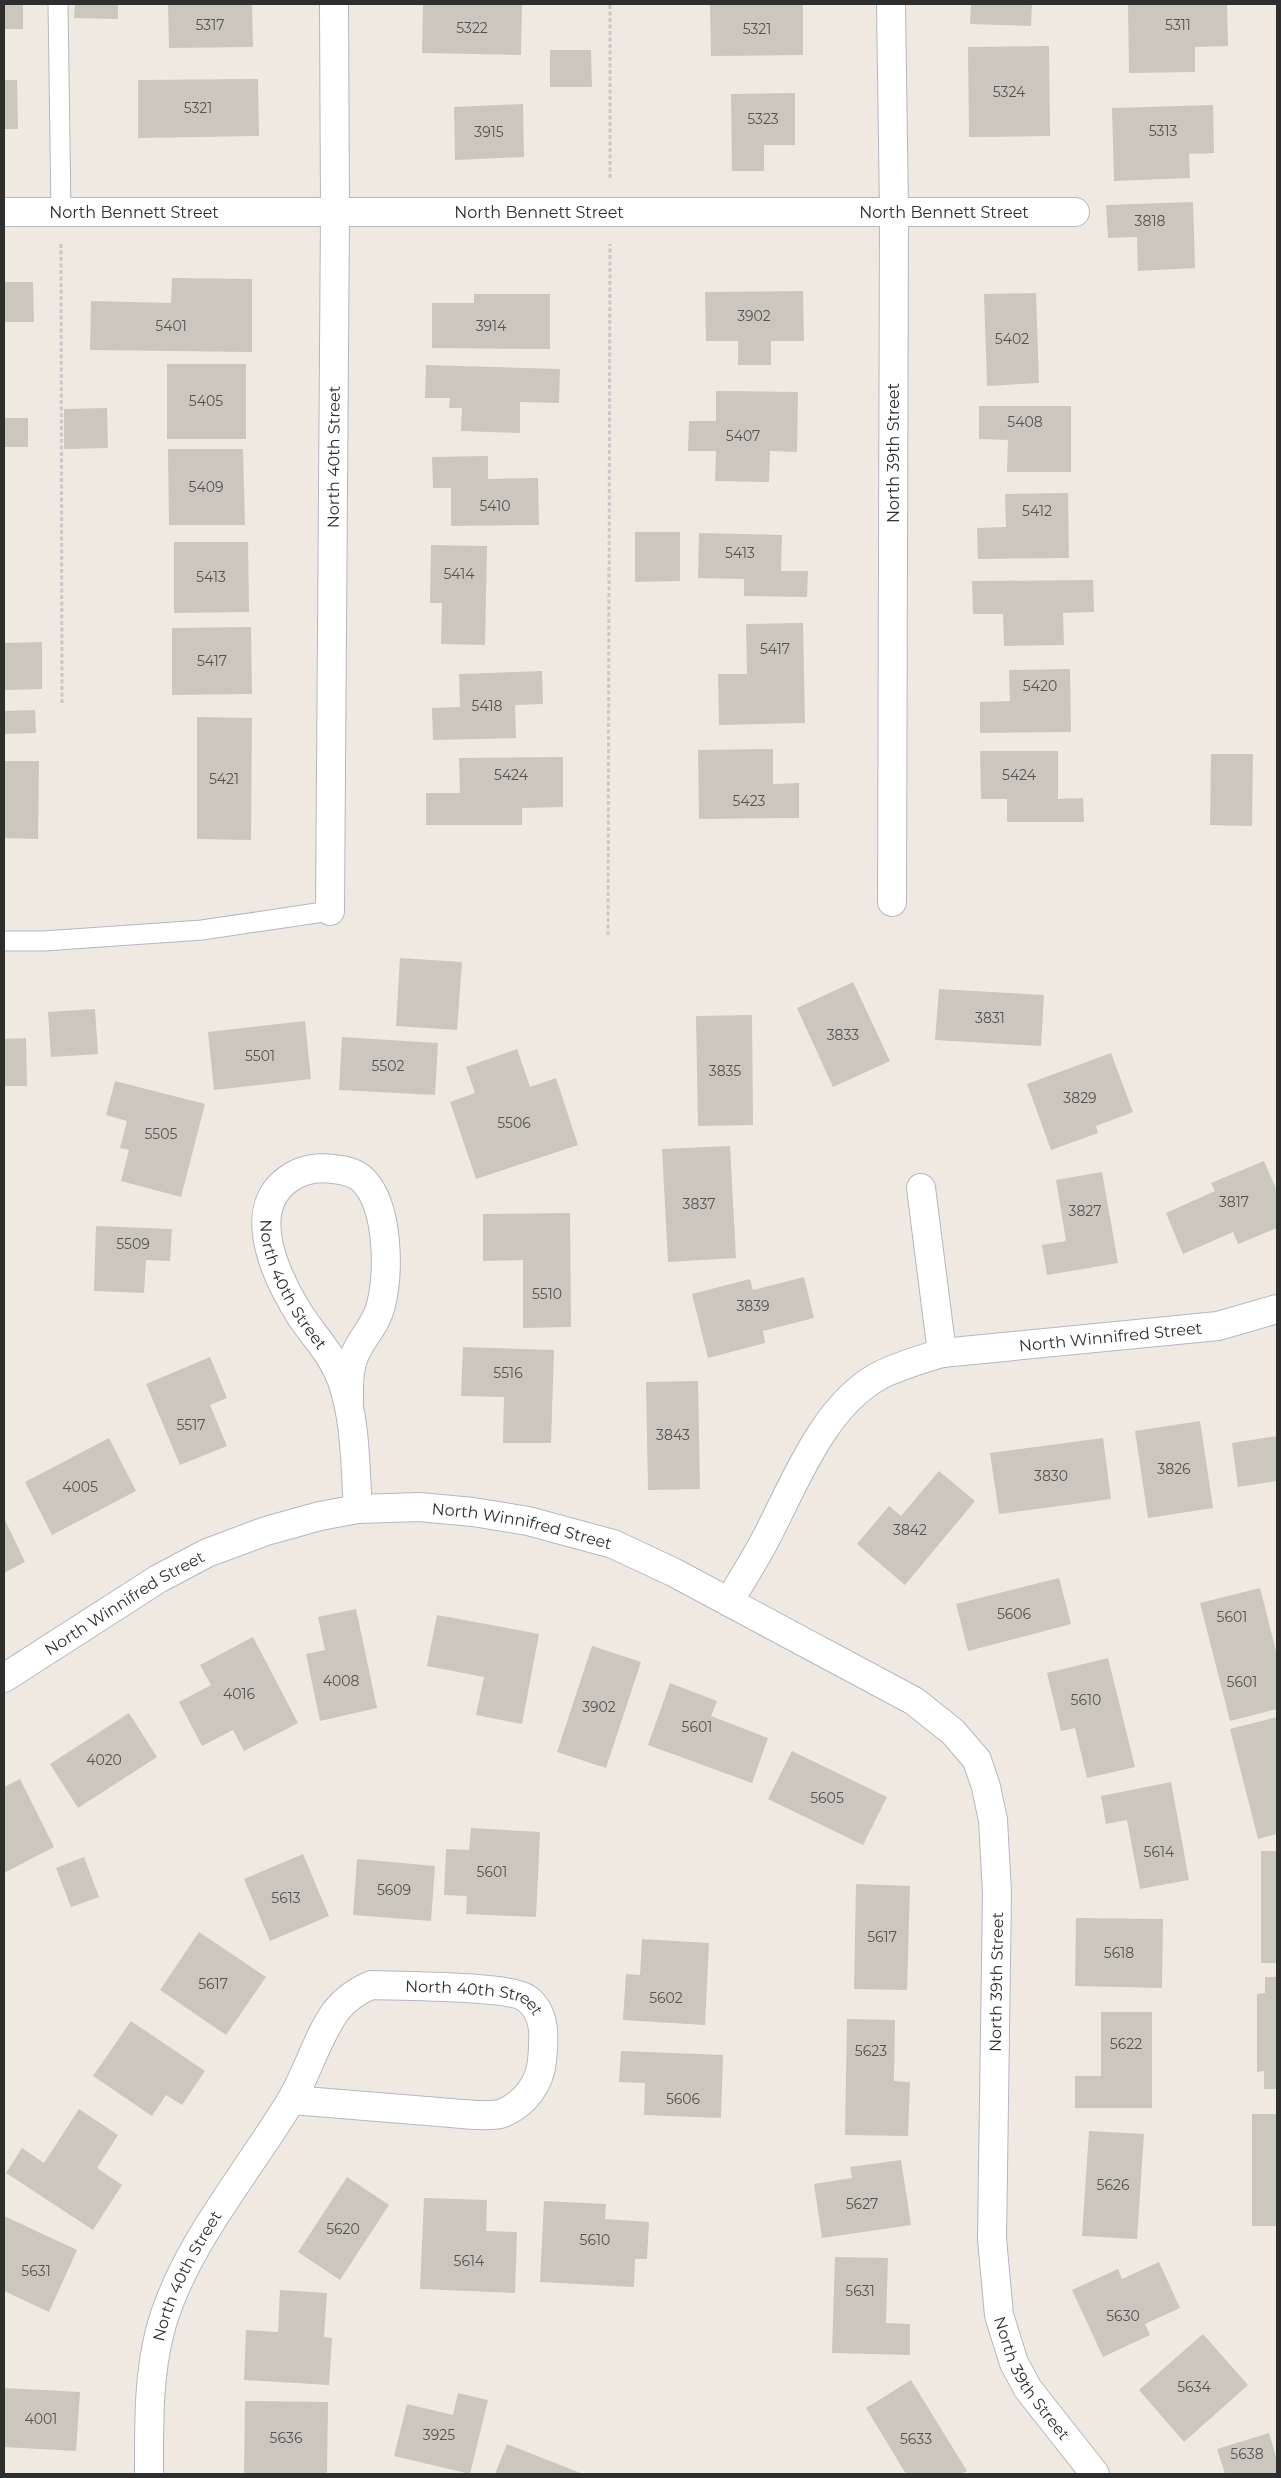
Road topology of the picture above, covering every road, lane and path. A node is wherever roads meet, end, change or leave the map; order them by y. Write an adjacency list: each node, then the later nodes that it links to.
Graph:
1 (58, 4): 6 (lane)
2 (334, 4): 7 (street, North 40th Street)
3 (610, 4): 8 (path)
4 (890, 4): 9 (street, North 39th Street)
5 (4, 212): 6 (street, North Bennett Street)
6 (61, 212): 7 (street, North Bennett Street); 11 (path)
7 (336, 212): 8 (street, North Bennett Street); 13 (street, North 40th Street)
8 (610, 212): 9 (street, North Bennett Street); 14 (path)
9 (894, 212): 10 (street, North Bennett Street); 12 (street, North 39th Street)
10 (1075, 212)
11 (62, 704)
12 (892, 902)
13 (330, 911): 15 (lane)
14 (608, 934)
15 (4, 941)
16 (921, 1188): 18 (street)
17 (1277, 1309): 18 (street, North Winnifred Street)
18 (942, 1354): 21 (street, North Winnifred Street)
19 (349, 1404): 19 (street, North 40th Street); 20 (street, North 40th Street)
20 (358, 1509): 21 (street, North Winnifred Street); 22 (street, North Winnifred Street)
21 (729, 1602): 25 (street, North 39th Street)
22 (4, 1678)
23 (292, 2100): 23 (street, North 40th Street); 24 (street, North 40th Street)
24 (148, 2474)
25 (1095, 2474)

